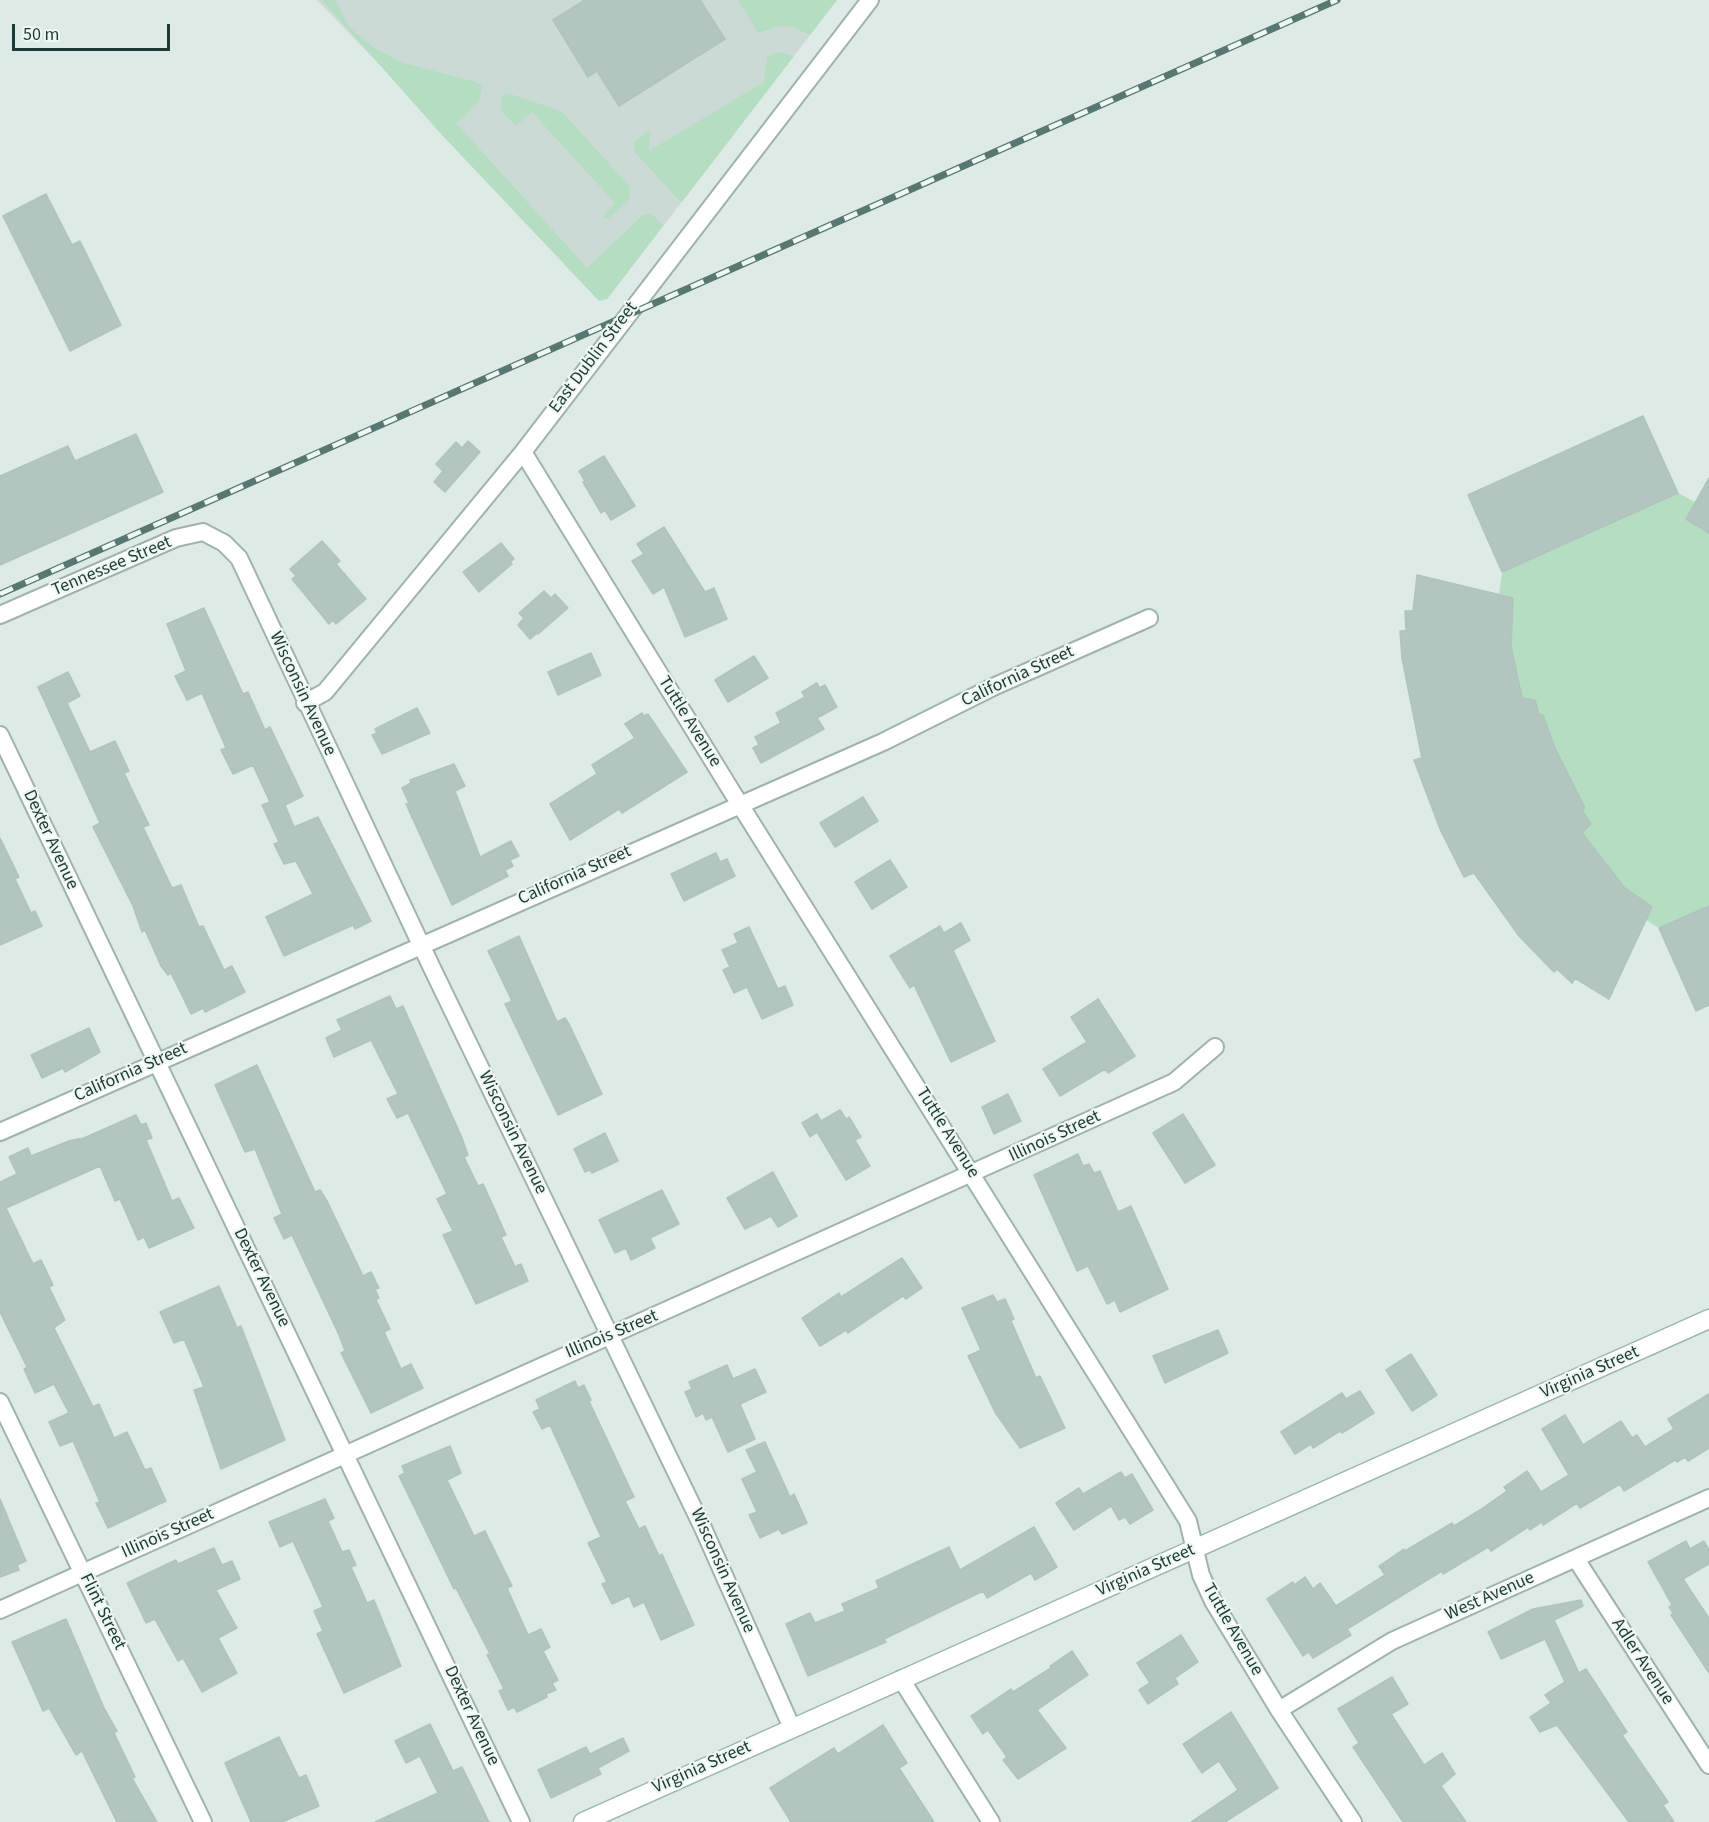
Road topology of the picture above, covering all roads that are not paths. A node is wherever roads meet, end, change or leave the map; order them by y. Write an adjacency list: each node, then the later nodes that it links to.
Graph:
1 (870, 0): 2 (street, East Dublin Street)
2 (523, 452): 6 (street, East Dublin Street); 8 (street, Tuttle Avenue)
3 (224, 543): 4 (street, Tennessee Street); 6 (street, Wisconsin Avenue)
4 (0, 615)
5 (1149, 618): 8 (street, California Street)
6 (306, 703): 9 (street, Wisconsin Avenue)
7 (0, 735): 11 (street, Dexter Avenue)
8 (740, 804): 9 (street, California Street); 13 (street, Tuttle Avenue)
9 (420, 944): 11 (street, California Street); 15 (street, Wisconsin Avenue)
10 (1215, 1047): 13 (street, Illinois Street)
11 (156, 1062): 12 (street, California Street); 17 (street, Dexter Avenue)
12 (0, 1132)
13 (973, 1174): 15 (street, Illinois Street); 19 (street, Tuttle Avenue)
14 (1709, 1319): 19 (street, Virginia Street)
15 (610, 1337): 17 (street, Illinois Street); 25 (street, Wisconsin Avenue)
16 (0, 1402): 21 (street, Flint Street)
17 (346, 1453): 21 (street, Illinois Street); 29 (street, Dexter Avenue)
18 (1709, 1498): 20 (street, West Avenue)
19 (1195, 1550): 23 (street, Virginia Street); 24 (street, Tuttle Avenue)
20 (1576, 1559): 24 (street, West Avenue); 26 (street, Adler Avenue)
21 (83, 1572): 22 (street, Illinois Street); 28 (street, Flint Street)
22 (0, 1610)
23 (901, 1679): 25 (street, Virginia Street); 30 (street)
24 (1279, 1710): 31 (street, Tuttle Avenue)
25 (792, 1728): 27 (street, Virginia Street)
26 (1709, 1765)
27 (587, 1821)
28 (203, 1822)
29 (521, 1822)
30 (991, 1822)
31 (1353, 1822)

